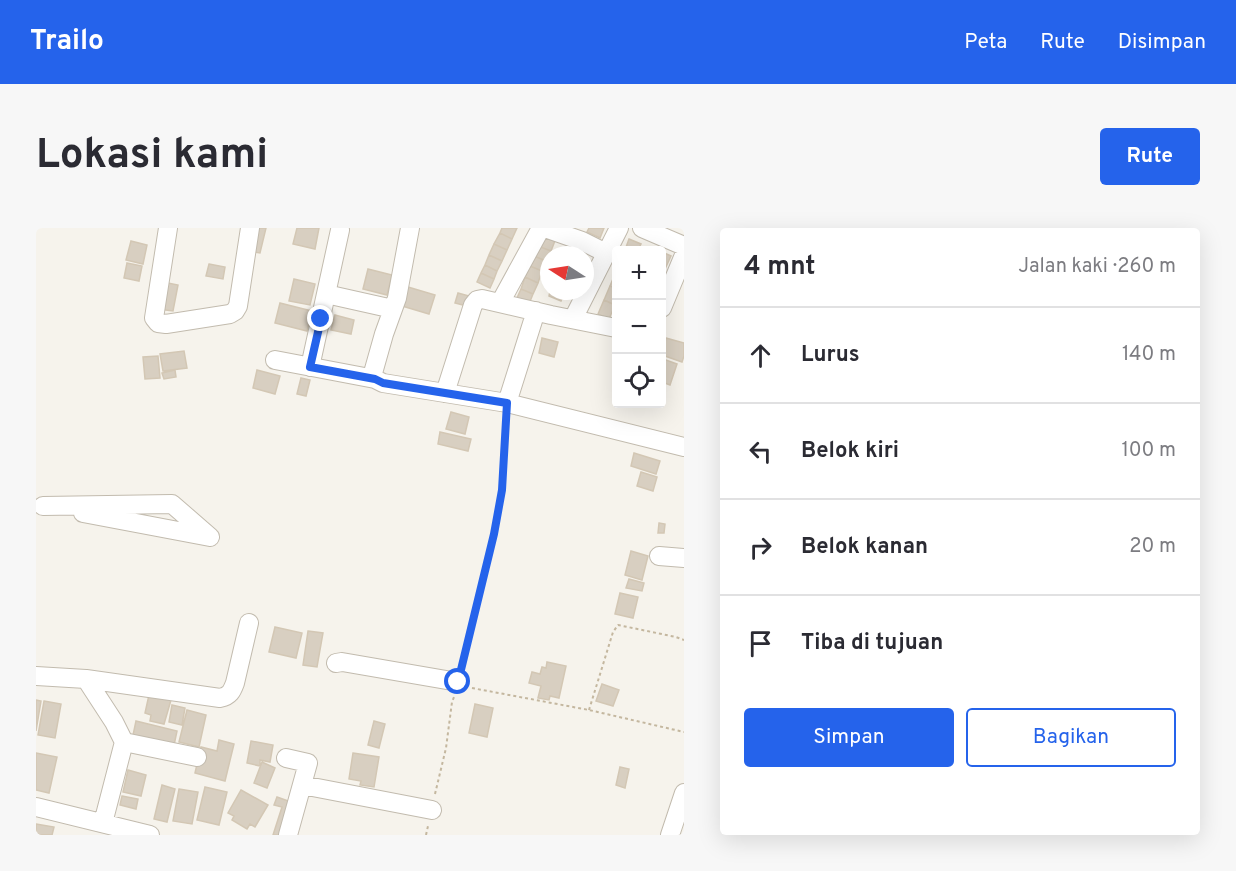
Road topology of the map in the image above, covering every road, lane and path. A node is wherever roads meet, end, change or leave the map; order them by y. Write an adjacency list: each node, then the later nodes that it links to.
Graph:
1 (168, 228): 2 (street)
2 (250, 228)
3 (410, 228): 14 (street)
4 (543, 228): 9 (street); 13 (street)
5 (619, 228): 9 (street)
6 (642, 228): 8 (street)
7 (340, 230): 11 (street)
8 (684, 246)
9 (606, 253): 16 (street)
10 (684, 255): 12 (street)
11 (326, 294): 14 (street); 19 (street)
12 (665, 300)
13 (500, 303): 15 (street); 21 (street)
14 (393, 309): 20 (street)
15 (536, 311): 16 (street); 22 (street)
16 (573, 319): 17 (street)
17 (612, 327)
18 (275, 360): 19 (street)
19 (310, 367): 20 (street)
20 (375, 379): 21 (street)
21 (445, 393): 22 (street)
22 (507, 403): 23 (street); 32 (path)
23 (684, 447)
24 (40, 513): 24 (street)
25 (659, 556): 26 (street)
26 (684, 558)
27 (249, 624): 31 (street)
28 (684, 640): 33 (path)
29 (336, 663): 32 (street)
30 (36, 676): 31 (street)
31 (86, 679): 35 (street)
32 (457, 686): 33 (path); 41 (path)
33 (589, 710): 34 (path)
34 (684, 732)
35 (124, 742): 36 (street); 42 (street)
36 (197, 757)
37 (286, 758): 38 (street)
38 (302, 785): 41 (street); 44 (street)
39 (684, 794): 46 (street)
40 (36, 807): 42 (street)
41 (432, 810): 45 (path)
42 (103, 824): 43 (street)
43 (150, 835)
44 (288, 835)
45 (426, 835)
46 (670, 835)

